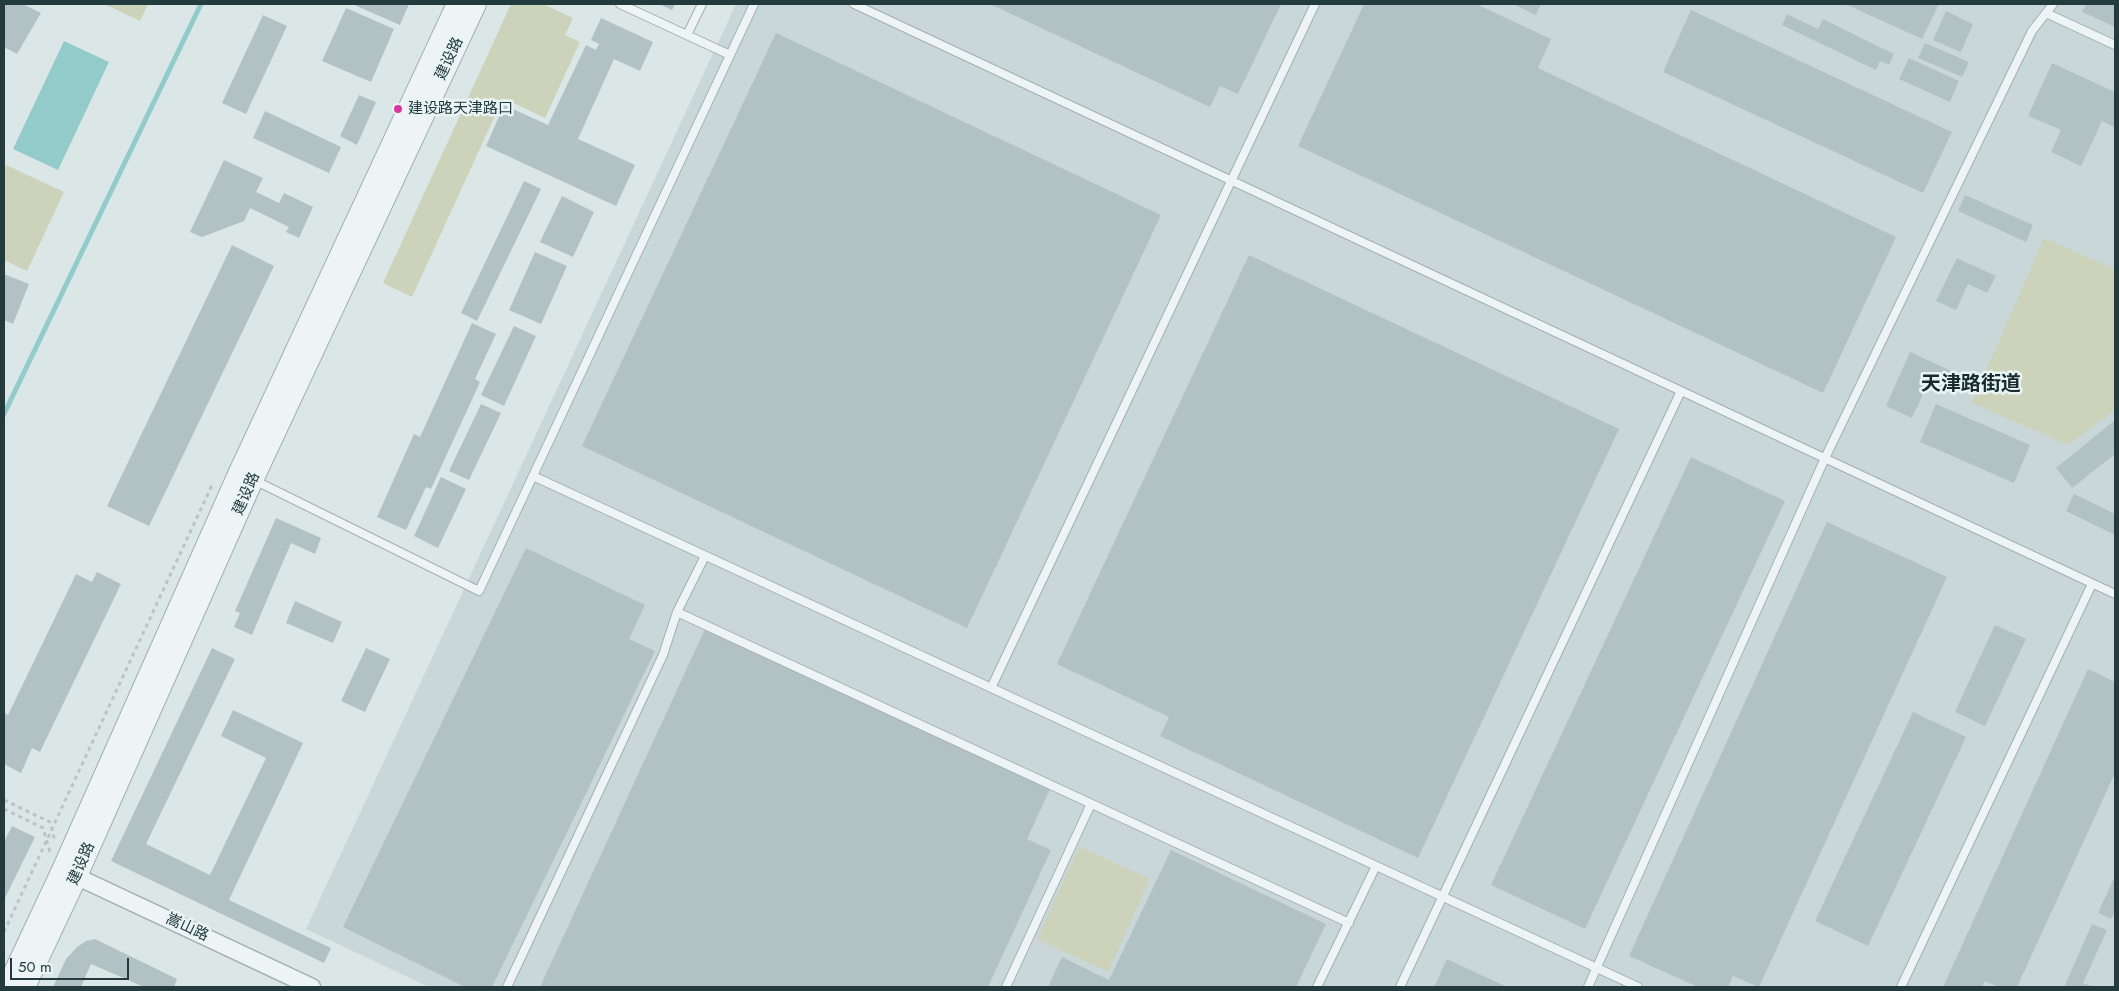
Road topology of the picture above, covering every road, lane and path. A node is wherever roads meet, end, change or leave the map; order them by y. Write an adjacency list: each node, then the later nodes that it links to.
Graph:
1 (457, 4): 16 (street, 建设路)
2 (476, 4): 16 (street, 建设路)
3 (620, 4): 10 (lane)
4 (702, 4): 10 (lane)
5 (754, 4): 12 (lane)
6 (854, 4): 13 (lane)
7 (1315, 4): 13 (lane)
8 (2053, 4): 9 (lane)
9 (2046, 13): 11 (lane); 15 (lane)
10 (687, 35): 12 (lane)
11 (2115, 45)
12 (730, 55): 17 (lane)
13 (1231, 180): 14 (lane); 22 (lane)
14 (1681, 391): 15 (lane); 28 (lane)
15 (1826, 458): 19 (lane); 30 (lane)
16 (246, 476): 17 (lane); 27 (street, 建设路)
17 (533, 476): 18 (lane)
18 (705, 556): 21 (lane); 22 (lane)
19 (2092, 584): 20 (lane); 41 (lane)
20 (2115, 594)
21 (677, 612): 24 (lane); 35 (lane)
22 (991, 688): 26 (lane)
23 (4, 800): 27 (path)
24 (1091, 804): 29 (lane); 36 (lane)
25 (4, 809): 27 (path)
26 (1376, 866): 28 (lane); 29 (lane)
27 (67, 878): 31 (street, 建设路); 32 (street, 建设路); 33 (street, 嵩山路); 34 (street, 嵩山路)
28 (1443, 897): 30 (lane); 38 (lane)
29 (1348, 923): 37 (lane)
30 (1596, 968): 39 (lane); 40 (lane)
31 (6, 987)
32 (25, 987)
33 (289, 987)
34 (312, 987)
35 (507, 987)
36 (1006, 987)
37 (1317, 987)
38 (1400, 987)
39 (1588, 987)
40 (1638, 987)
41 (1901, 987)

